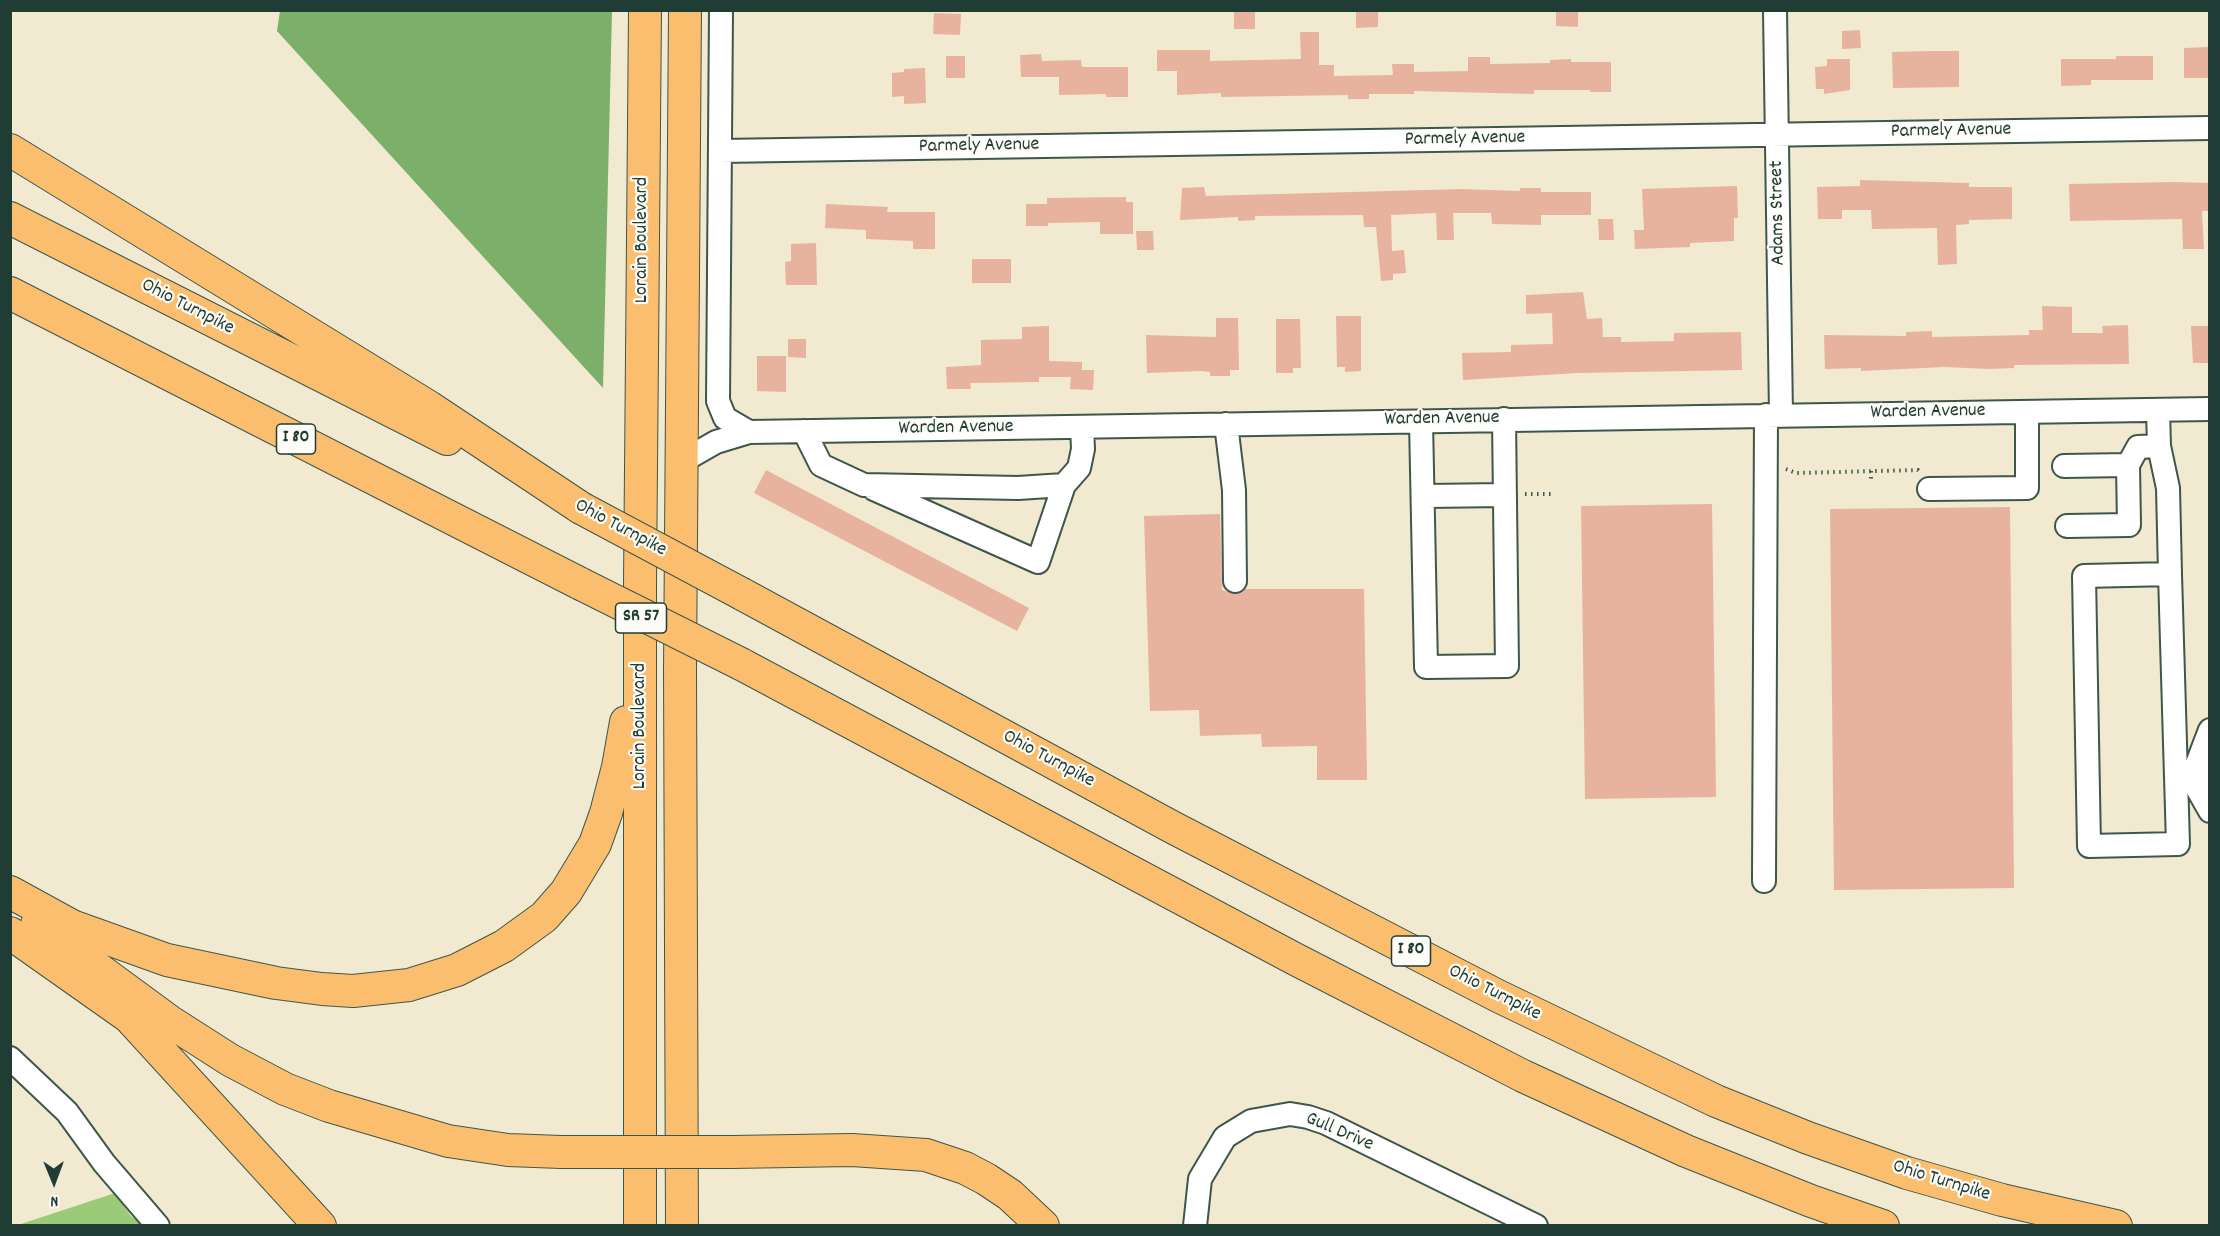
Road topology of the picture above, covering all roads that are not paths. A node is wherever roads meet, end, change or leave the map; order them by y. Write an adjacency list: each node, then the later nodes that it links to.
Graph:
1 (645, 10): 36 (highway, Lorain Boulevard / SR 57)
2 (685, 10): 24 (highway, Lorain Boulevard / SR 57)
3 (721, 10): 8 (street)
4 (1775, 10): 6 (street, Adams Street)
5 (2210, 128): 6 (street, Parmely Avenue)
6 (1778, 135): 8 (street, Parmely Avenue); 16 (street, Adams Street)
7 (10, 150): 32 (highway)
8 (720, 151): 22 (street)
9 (10, 218): 32 (highway, Ohio Turnpike / I 80)
10 (10, 293): 12 (highway, I 80)
11 (10, 310): 12 (highway)
12 (219, 399): 55 (highway, I 80, bridge)
13 (2210, 409): 14 (street, Warden Avenue)
14 (2158, 410): 15 (street, Warden Avenue); 23 (street)
15 (2026, 412): 16 (street, Warden Avenue); 27 (street)
16 (1774, 415): 17 (street, Warden Avenue); 39 (street, Adams Street)
17 (1504, 419): 18 (street, Warden Avenue); 30 (street)
18 (1421, 421): 19 (street, Warden Avenue); 31 (street)
19 (1226, 424): 20 (street, Warden Avenue); 35 (street)
20 (1082, 427): 21 (street, Warden Avenue); 29 (street)
21 (804, 431): 22 (street, Warden Avenue); 28 (street)
22 (749, 432): 24 (street, Warden Avenue)
23 (2159, 446): 25 (street); 34 (street)
24 (681, 462): 50 (highway, Lorain Boulevard / SR 57)
25 (2128, 465): 26 (street); 33 (street)
26 (2064, 466)
27 (1924, 480)
28 (864, 485): 29 (street); 29 (street)
29 (1064, 485)
30 (1511, 495): 31 (street); 31 (street)
31 (1425, 496)
32 (581, 508): 56 (highway, Ohio Turnpike / I 80, bridge)
33 (2067, 526)
34 (2170, 574): 34 (street)
35 (1235, 581)
36 (640, 584): 40 (highway); 49 (highway, Lorain Boulevard / SR 57)
37 (2210, 730): 38 (street)
38 (2210, 812)
39 (1764, 881)
40 (10, 892)
41 (10, 904): 45 (highway)
42 (10, 933): 43 (highway)
43 (129, 1017): 45 (highway); 48 (highway)
44 (10, 1058): 47 (street)
45 (563, 1159): 46 (highway)
46 (732, 1159): 51 (highway); 52 (highway)
47 (158, 1226)
48 (320, 1226)
49 (640, 1226)
50 (684, 1226)
51 (1017, 1226)
52 (1043, 1226)
53 (1195, 1226): 54 (street, Gull Drive)
54 (1536, 1226)
55 (1883, 1226)
56 (2116, 1226)

